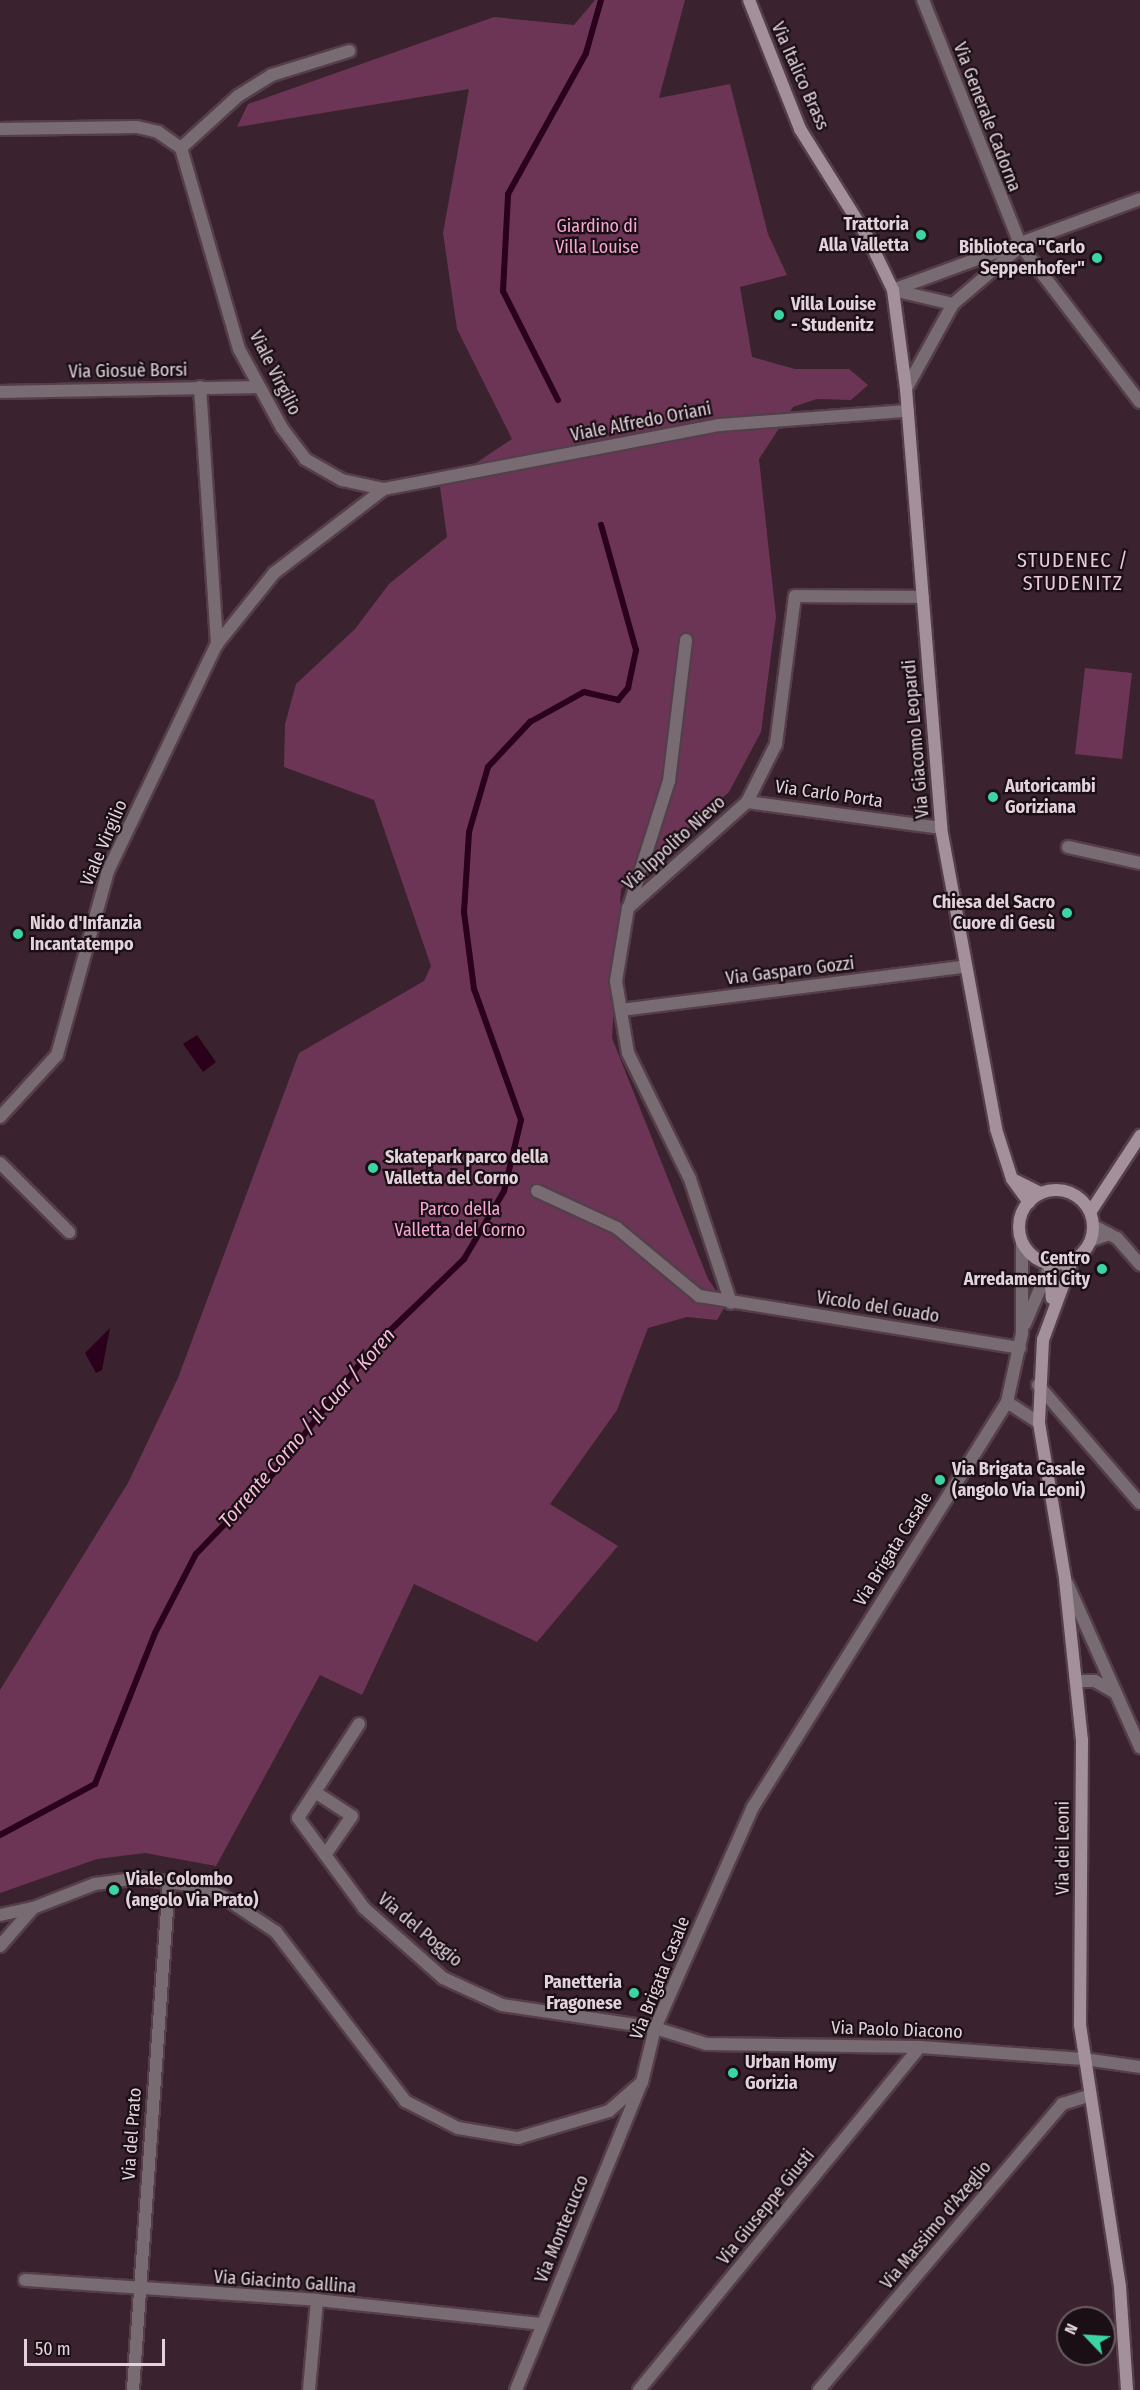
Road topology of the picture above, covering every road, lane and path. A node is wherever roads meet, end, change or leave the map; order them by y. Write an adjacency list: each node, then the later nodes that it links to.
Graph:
1 (749, 0): 8 (main road, Via Italico Brass)
2 (923, 0): 7 (street, Via Generale Cadorna)
3 (349, 51): 5 (street)
4 (0, 129): 5 (street)
5 (181, 148): 11 (street, Viale Virgilio)
6 (1140, 199): 7 (street)
7 (1021, 246): 8 (street); 9 (street); 14 (street, Via Generale Cadorna)
8 (893, 290): 9 (street); 12 (main road, Via Giacomo Leopardi)
9 (953, 304): 12 (street)
10 (200, 387): 11 (street, Via Giosuè Borsi); 13 (street, Via Giosuè Borsi); 19 (street, Viale Virgilio)
11 (258, 387): 16 (street, Viale Virgilio)
12 (906, 389): 15 (main road, Via Giacomo Leopardi)
13 (0, 392)
14 (1140, 402)
15 (907, 411): 16 (street, Viale Alfredo Oriani); 17 (main road, Via Giacomo Leopardi)
16 (384, 489): 19 (street, Viale Virgilio)
17 (922, 597): 20 (street, Via Ippolito Nievo); 21 (main road, Via Giacomo Leopardi)
18 (686, 640): 24 (street)
19 (217, 644): 27 (street, Viale Virgilio)
20 (747, 801): 21 (street, Via Carlo Porta); 24 (street, Via Ippolito Nievo)
21 (941, 828): 25 (main road, Via Giacomo Leopardi)
22 (1068, 847): 23 (street)
23 (1140, 863)
24 (628, 908): 26 (street, Via Ippolito Nievo)
25 (963, 967): 26 (street, Via Gasparo Gozzi); 30 (main road, Via Giacomo Leopardi)
26 (621, 1010): 45 (street, Via Ippolito Nievo)
27 (0, 1117)
28 (1140, 1136): 33 (main road)
29 (0, 1163): 38 (street)
30 (1012, 1179): 32 (main road); 35 (main road, Via Giacomo Leopardi)
31 (537, 1191): 45 (street, Vicolo del Guado)
32 (1041, 1193): 34 (main road); 35 (main road)
33 (1102, 1193): 34 (main road); 36 (main road)
34 (1082, 1199): 36 (main road)
35 (1029, 1202): 41 (main road, Via Brigata Casale)
36 (1090, 1211): 37 (main road)
37 (1094, 1226): 39 (street); 40 (main road)
38 (69, 1232)
39 (1109, 1234): 40 (street); 44 (street)
40 (1092, 1240): 42 (main road)
41 (1022, 1243): 43 (main road); 47 (street, Via Brigata Casale)
42 (1072, 1262): 43 (main road); 46 (main road, Via dei Leoni)
43 (1050, 1264): 46 (main road, Via dei Leoni); 47 (street, Via Brigata Casale)
44 (1140, 1264)
45 (731, 1303): 48 (street, Vicolo del Guado)
46 (1051, 1308): 49 (main road, Via dei Leoni)
47 (1022, 1333): 48 (street, Via Brigata Casale)
48 (1020, 1348): 50 (street, Via Brigata Casale)
49 (1038, 1385): 51 (main road, Via dei Leoni); 52 (street)
50 (1007, 1402): 51 (street); 64 (street, Via Brigata Casale)
51 (1039, 1423): 53 (main road, Via dei Leoni)
52 (1140, 1503)
53 (1065, 1579): 54 (main road, Via dei Leoni); 55 (street)
54 (1076, 1681): 55 (street); 66 (main road, Via dei Leoni)
55 (1116, 1693): 57 (street)
56 (359, 1724): 58 (street, Via del Poggio)
57 (1140, 1747)
58 (315, 1792): 59 (street, Via del Poggio); 59 (street)
59 (324, 1855): 64 (street, Via del Poggio)
60 (170, 1881): 61 (street); 68 (street); 71 (street, Via del Prato)
61 (33, 1908): 62 (street); 63 (street)
62 (0, 1915)
63 (0, 1946)
64 (655, 2028): 65 (street, Via Paolo Diacono); 68 (street, Via Brigata Casale)
65 (920, 2047): 66 (street, Via Paolo Diacono); 77 (street, Via Giuseppe Giusti)
66 (1084, 2059): 67 (street, Via Paolo Diacono); 69 (main road, Via dei Leoni)
67 (1140, 2067)
68 (642, 2082): 73 (street, Via Montecucco)
69 (1089, 2096): 78 (street, Via Massimo d'Azeglio); 79 (main road, Via dei Leoni)
70 (25, 2280): 71 (street, Via Giacinto Gallina)
71 (139, 2292): 72 (street, Via Giacinto Gallina); 74 (street, Via del Prato)
72 (317, 2300): 73 (street, Via Giacinto Gallina); 75 (street)
73 (542, 2324): 76 (street, Via Montecucco)
74 (133, 2390)
75 (309, 2390)
76 (516, 2390)
77 (639, 2390)
78 (819, 2390)
79 (1127, 2390)

